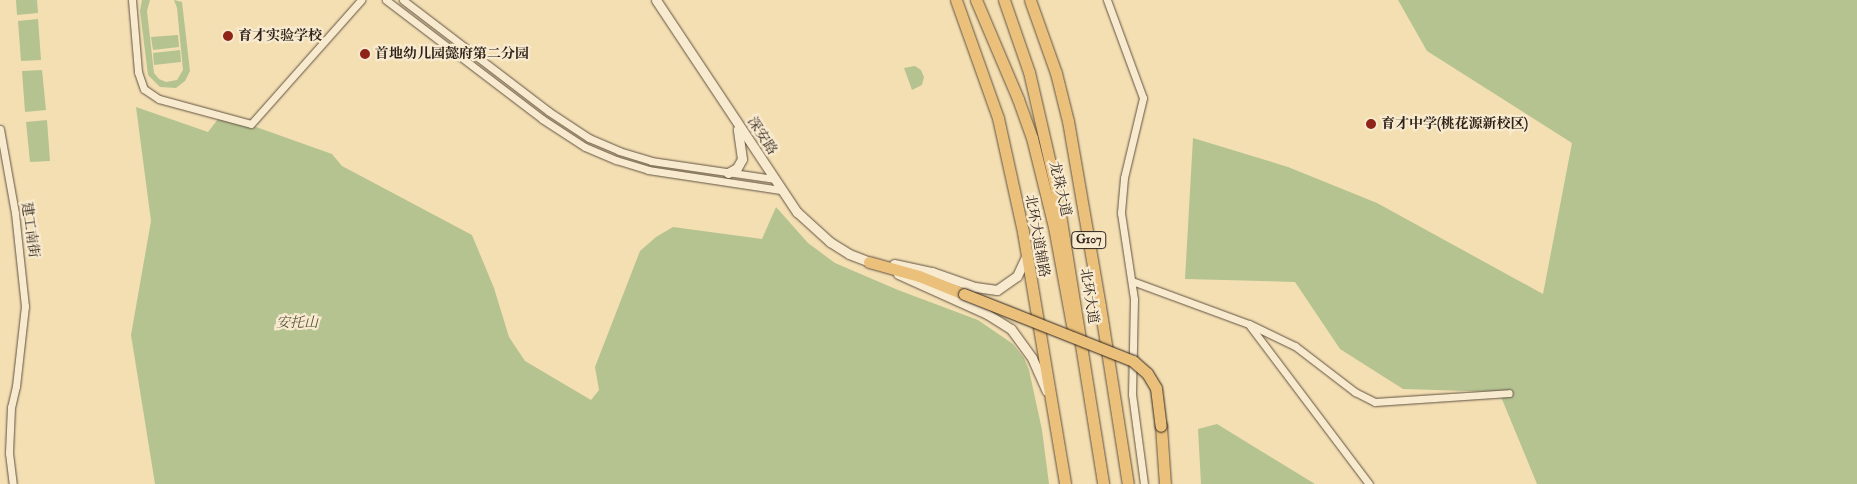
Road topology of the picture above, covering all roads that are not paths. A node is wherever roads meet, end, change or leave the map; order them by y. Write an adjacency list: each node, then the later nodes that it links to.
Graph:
1 (132, 0): 2 (street)
2 (361, 0)
3 (386, 0): 15 (street)
4 (403, 0): 13 (street)
5 (656, 0): 11 (street, 深安路)
6 (956, 0): 16 (main road, 北环大道辅路)
7 (976, 0): 22 (main road, 龙珠大道)
8 (1004, 0): 22 (main road, 北环大道 / G107)
9 (1030, 0): 26 (main road, 北环大道 / G107)
10 (1106, 0): 18 (street)
11 (737, 124): 13 (street); 14 (street, 深安路)
12 (0, 129): 23 (street, 建工南街)
13 (728, 173): 14 (street)
14 (774, 179): 15 (street, 深安路)
15 (781, 190): 17 (street, 深安路)
16 (1026, 257): 17 (street); 21 (main road, 北环大道辅路)
17 (868, 262): 21 (street, 深安路); 28 (main road, bridge)
18 (1132, 281): 19 (street); 27 (street)
19 (1248, 324): 20 (street); 29 (street)
20 (1510, 394)
21 (1049, 395): 24 (main road, 北环大道辅路)
22 (1094, 423): 25 (main road, 北环大道 / G107)
23 (13, 484)
24 (1065, 484)
25 (1103, 484)
26 (1128, 484)
27 (1144, 484)
28 (1165, 484)
29 (1369, 484)

